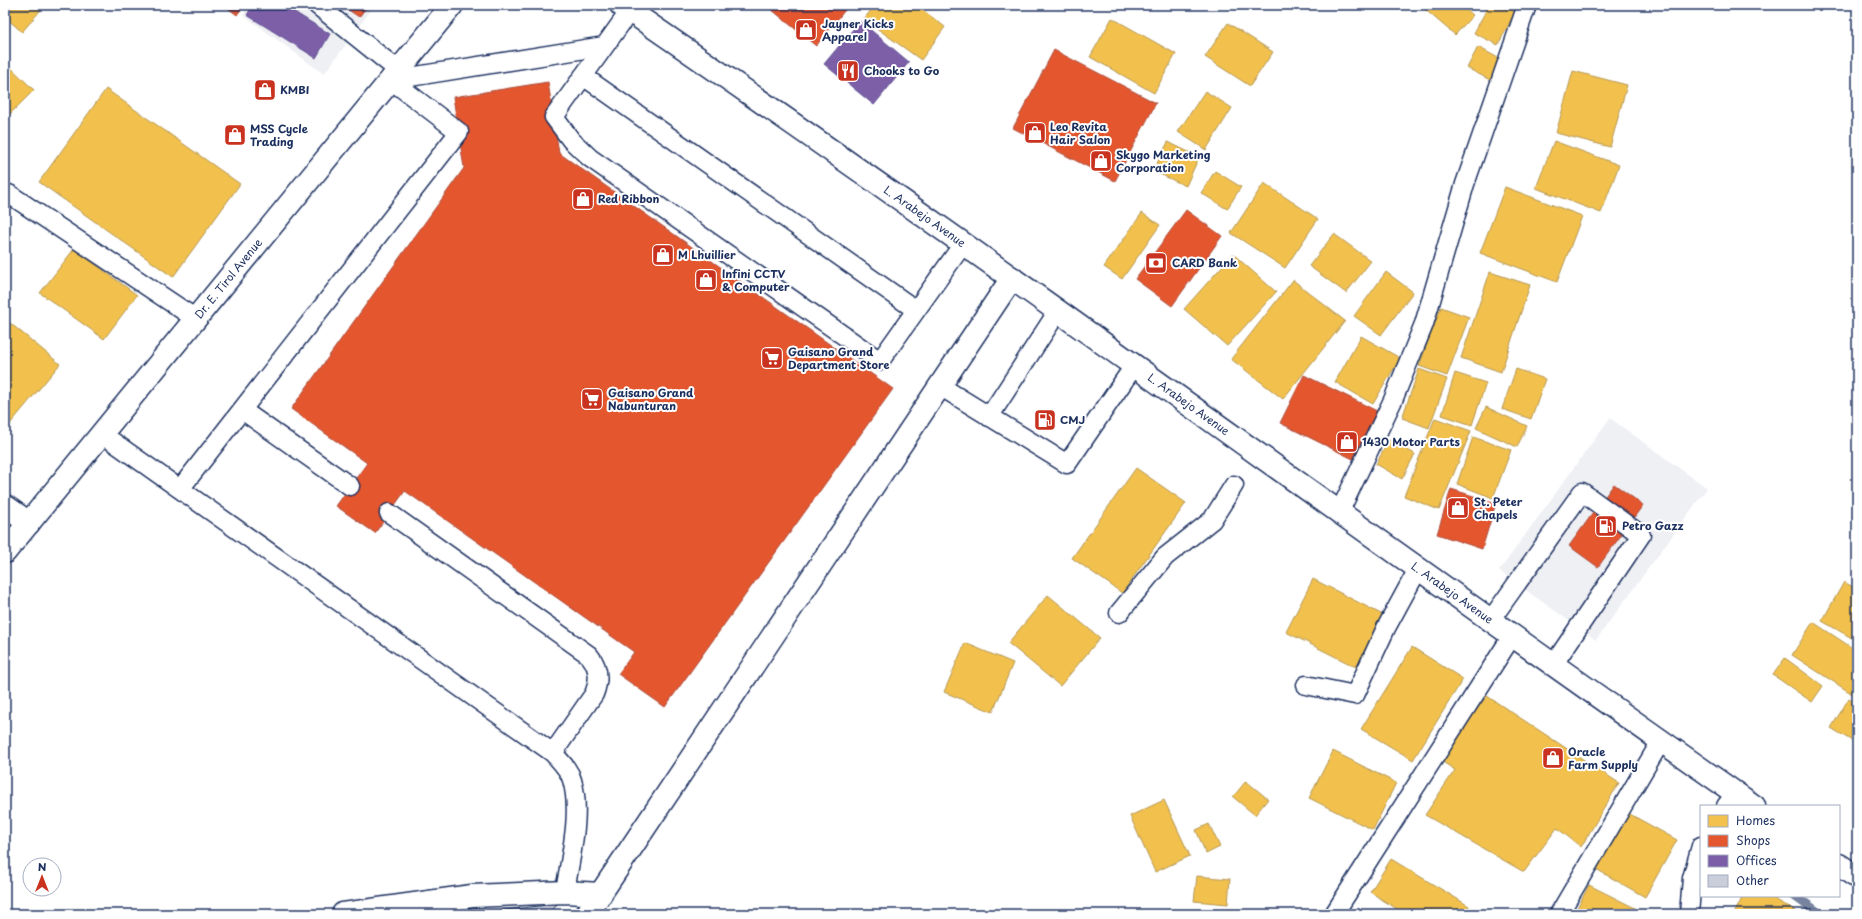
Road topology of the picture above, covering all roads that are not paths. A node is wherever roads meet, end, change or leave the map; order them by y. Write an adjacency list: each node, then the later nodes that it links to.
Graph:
1 (317, 5): 6 (lane)
2 (452, 5): 6 (main road, Dr. E. Tirol Avenue)
3 (1527, 5): 23 (lane)
4 (628, 7): 5 (lane); 9 (main road, L. Arabejo Avenue)
5 (604, 46): 6 (lane); 7 (lane)
6 (395, 75): 13 (main road, Dr. E. Tirol Avenue); 16 (lane)
7 (583, 76): 11 (lane); 11 (lane)
8 (9, 194): 13 (lane)
9 (963, 244): 10 (main road, L. Arabejo Avenue); 11 (lane)
10 (1012, 278): 12 (main road, L. Arabejo Avenue); 15 (main road)
11 (916, 310)
12 (1058, 311): 14 (main road, L. Arabejo Avenue); 17 (lane)
13 (196, 320): 18 (main road, Dr. E. Tirol Avenue)
14 (1134, 366): 17 (lane); 23 (main road, L. Arabejo Avenue)
15 (940, 386): 17 (lane); 41 (main road)
16 (242, 410): 20 (lane); 21 (lane)
17 (989, 417)
18 (102, 434): 21 (lane); 25 (main road, Dr. E. Tirol Avenue)
19 (1234, 485): 28 (lane)
20 (350, 486)
21 (180, 490): 34 (lane)
22 (5, 506): 25 (main road)
23 (1339, 512): 27 (main road, L. Arabejo Avenue)
24 (389, 513): 34 (lane)
25 (29, 523): 26 (main road, Dr. E. Tirol Avenue)
26 (5, 552)
27 (1418, 569): 29 (main road, L. Arabejo Avenue); 32 (lane)
28 (1119, 613)
29 (1490, 621): 30 (main road, L. Arabejo Avenue); 31 (lane)
30 (1512, 636): 31 (main road, L. Arabejo Avenue); 44 (lane)
31 (1553, 665): 33 (main road, L. Arabejo Avenue)
32 (1306, 685)
33 (1661, 741): 35 (main road, L. Arabejo Avenue); 45 (lane)
34 (553, 753): 40 (lane)
35 (1731, 800): 36 (main road, L. Arabejo Avenue)
36 (1750, 805)
37 (1700, 850): 46 (lane)
38 (1840, 866): 39 (main road)
39 (1857, 878)
40 (565, 892): 41 (main road); 42 (main road)
41 (601, 894): 43 (main road)
42 (343, 914)
43 (587, 914)
44 (1334, 914)
45 (1559, 914)
46 (1689, 914)

